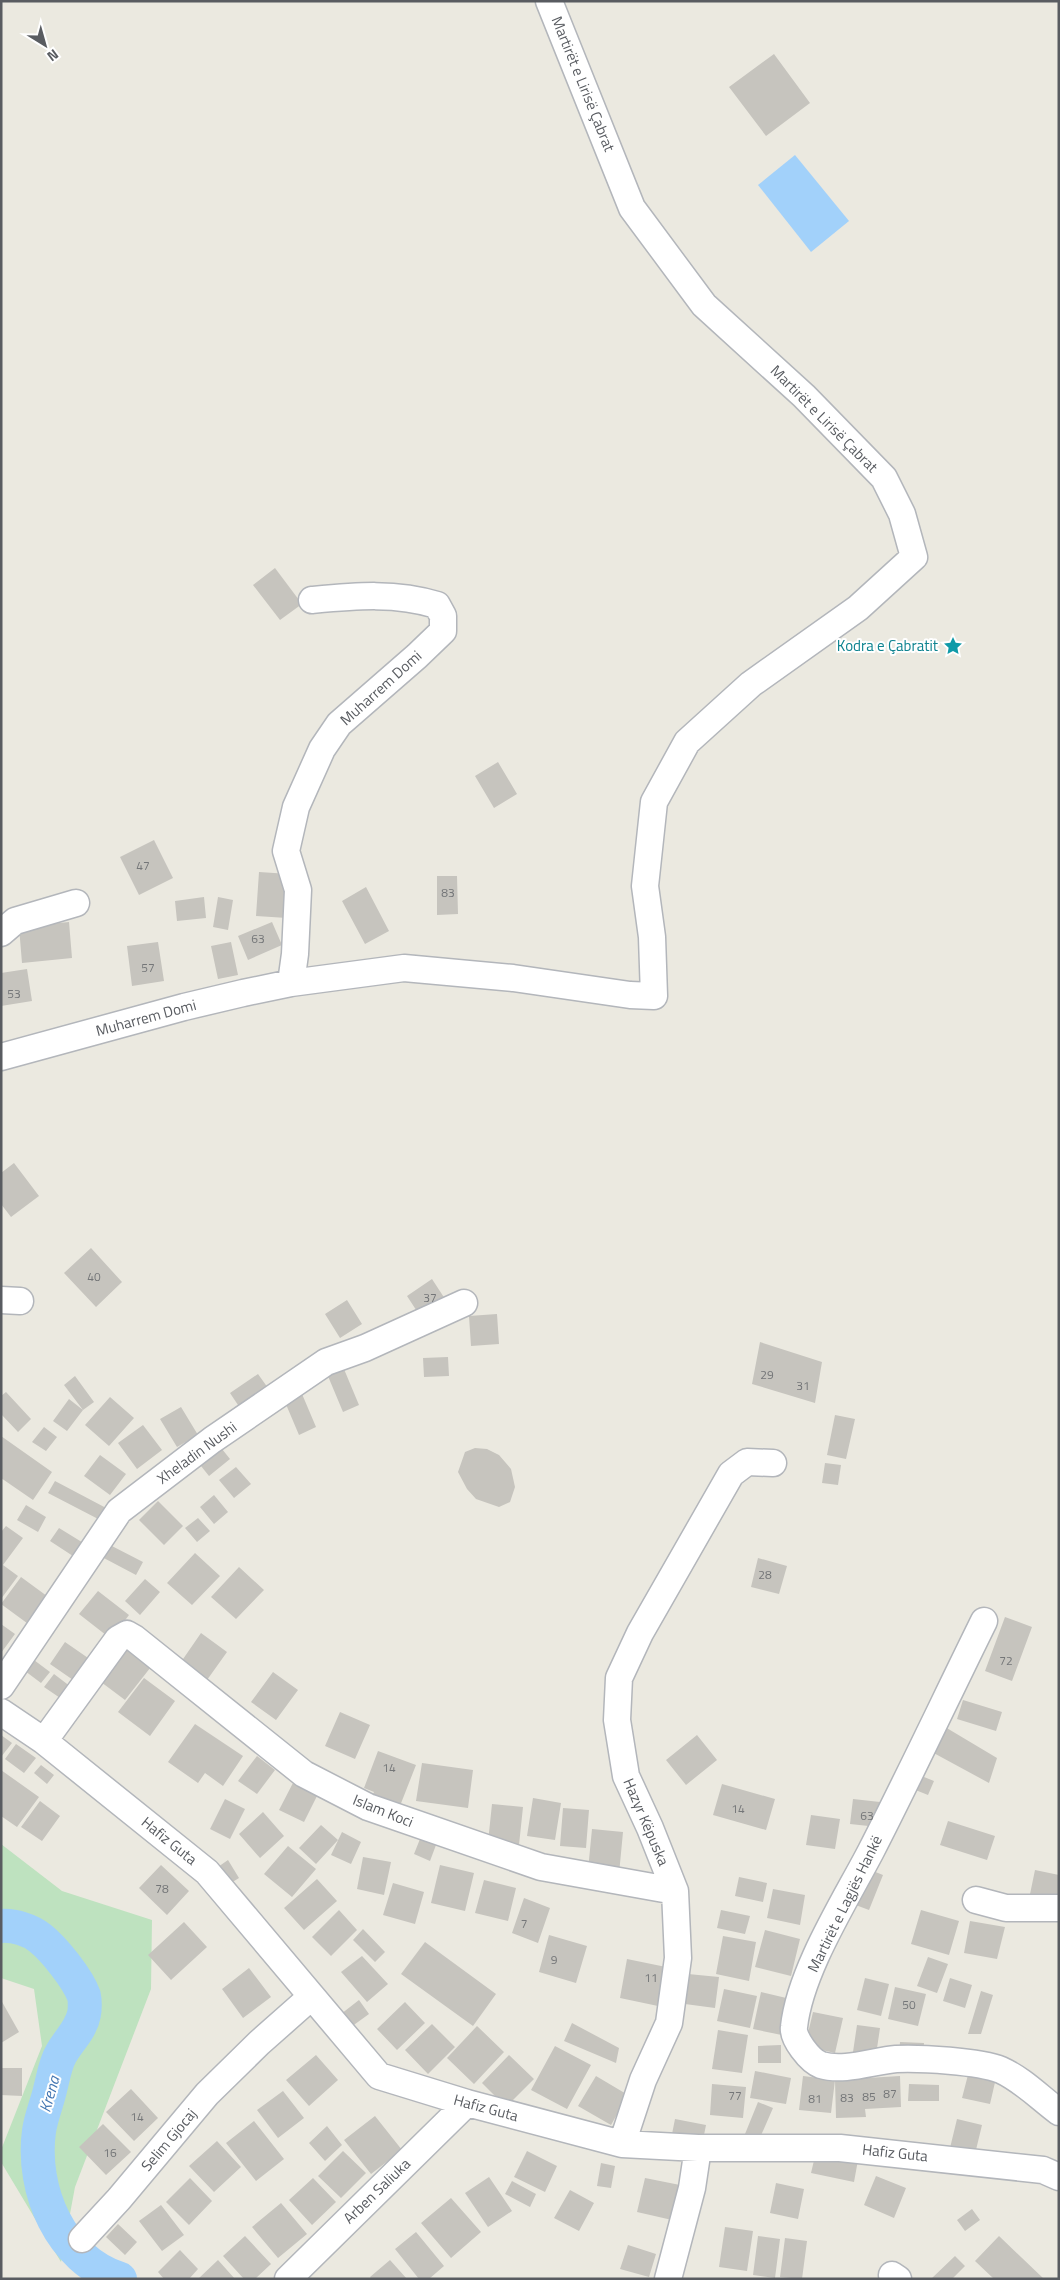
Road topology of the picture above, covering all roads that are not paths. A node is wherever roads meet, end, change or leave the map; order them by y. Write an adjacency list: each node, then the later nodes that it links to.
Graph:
1 (549, 1): 6 (street, Martirët e Lirisë Çabrat)
2 (312, 600): 5 (street, Muharrem Domi)
3 (76, 904): 4 (street)
4 (1, 933)
5 (291, 983): 6 (street, Muharrem Domi); 7 (street, Muharrem Domi)
6 (630, 995)
7 (1, 1057)
8 (464, 1303): 11 (street, Xheladin Nushi)
9 (773, 1463): 14 (street, Hazyr Këpuska)
10 (984, 1621): 19 (street, Martirët e Lagjës Hankë)
11 (1, 1686)
12 (1, 1712): 13 (street, Hafiz Guta)
13 (44, 1741): 14 (street, Islam Koci); 17 (street, Hafiz Guta)
14 (675, 1891): 20 (street, Hazyr Këpuska)
15 (976, 1900): 16 (street)
16 (1059, 1908)
17 (311, 1997): 18 (street, Hafiz Guta); 23 (street, Selim Gjocaj)
18 (467, 2103): 20 (street, Hafiz Guta); 24 (street, Arben Saliuka)
19 (1059, 2112)
20 (622, 2144): 21 (street, Hafiz Guta)
21 (698, 2148): 22 (street, Hafiz Guta); 25 (street)
22 (1059, 2177)
23 (82, 2240)
24 (288, 2279)
25 (668, 2279)

